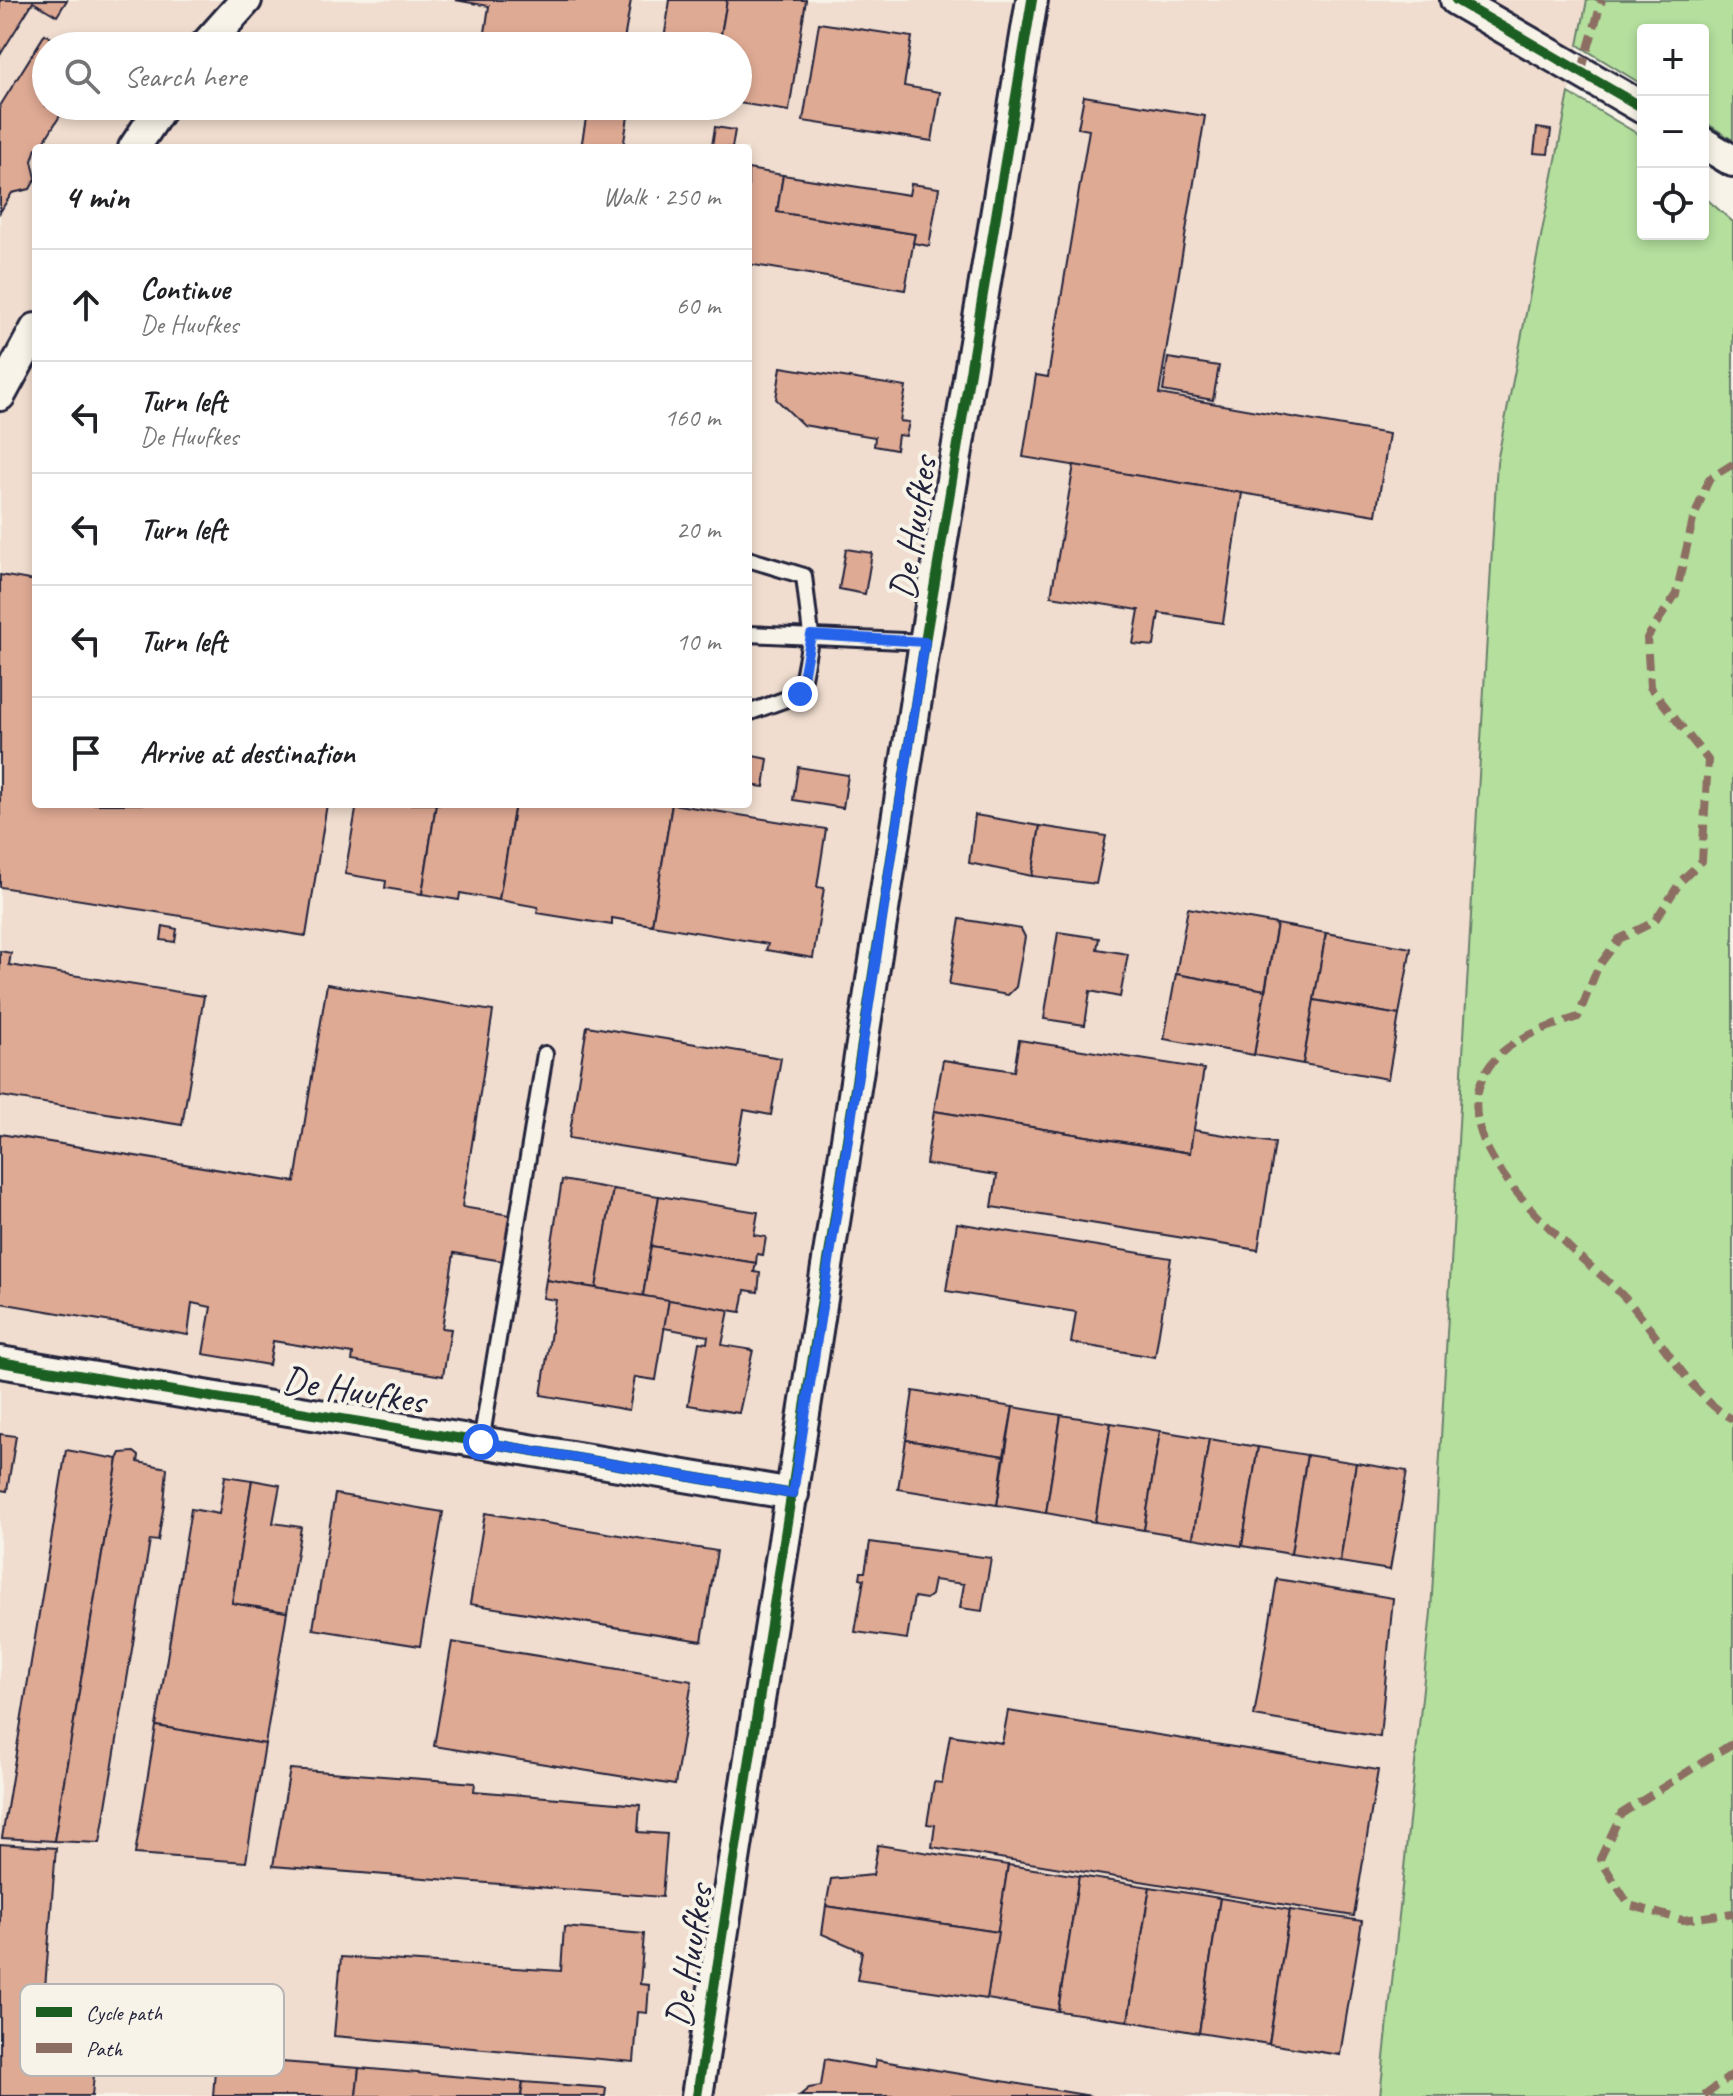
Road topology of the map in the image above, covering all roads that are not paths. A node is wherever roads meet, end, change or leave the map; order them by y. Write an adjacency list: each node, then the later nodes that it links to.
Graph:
1 (246, 0): 4 (street)
2 (1032, 0): 15 (street, De Huufkes)
3 (1456, 0): 5 (street)
4 (217, 32)
5 (1637, 105)
6 (153, 120): 7 (street)
7 (137, 144)
8 (1709, 147): 9 (street)
9 (1733, 161)
10 (32, 336): 11 (street)
11 (0, 395)
12 (752, 560): 14 (lane)
13 (752, 634): 14 (lane)
14 (811, 635): 15 (lane); 16 (lane)
15 (925, 642): 20 (street, De Huufkes)
16 (752, 712)
17 (545, 1054): 19 (lane)
18 (0, 1362): 19 (street, De Huufkes)
19 (481, 1442): 20 (street, De Huufkes)
20 (793, 1494): 21 (street, De Huufkes)
21 (697, 2096)

